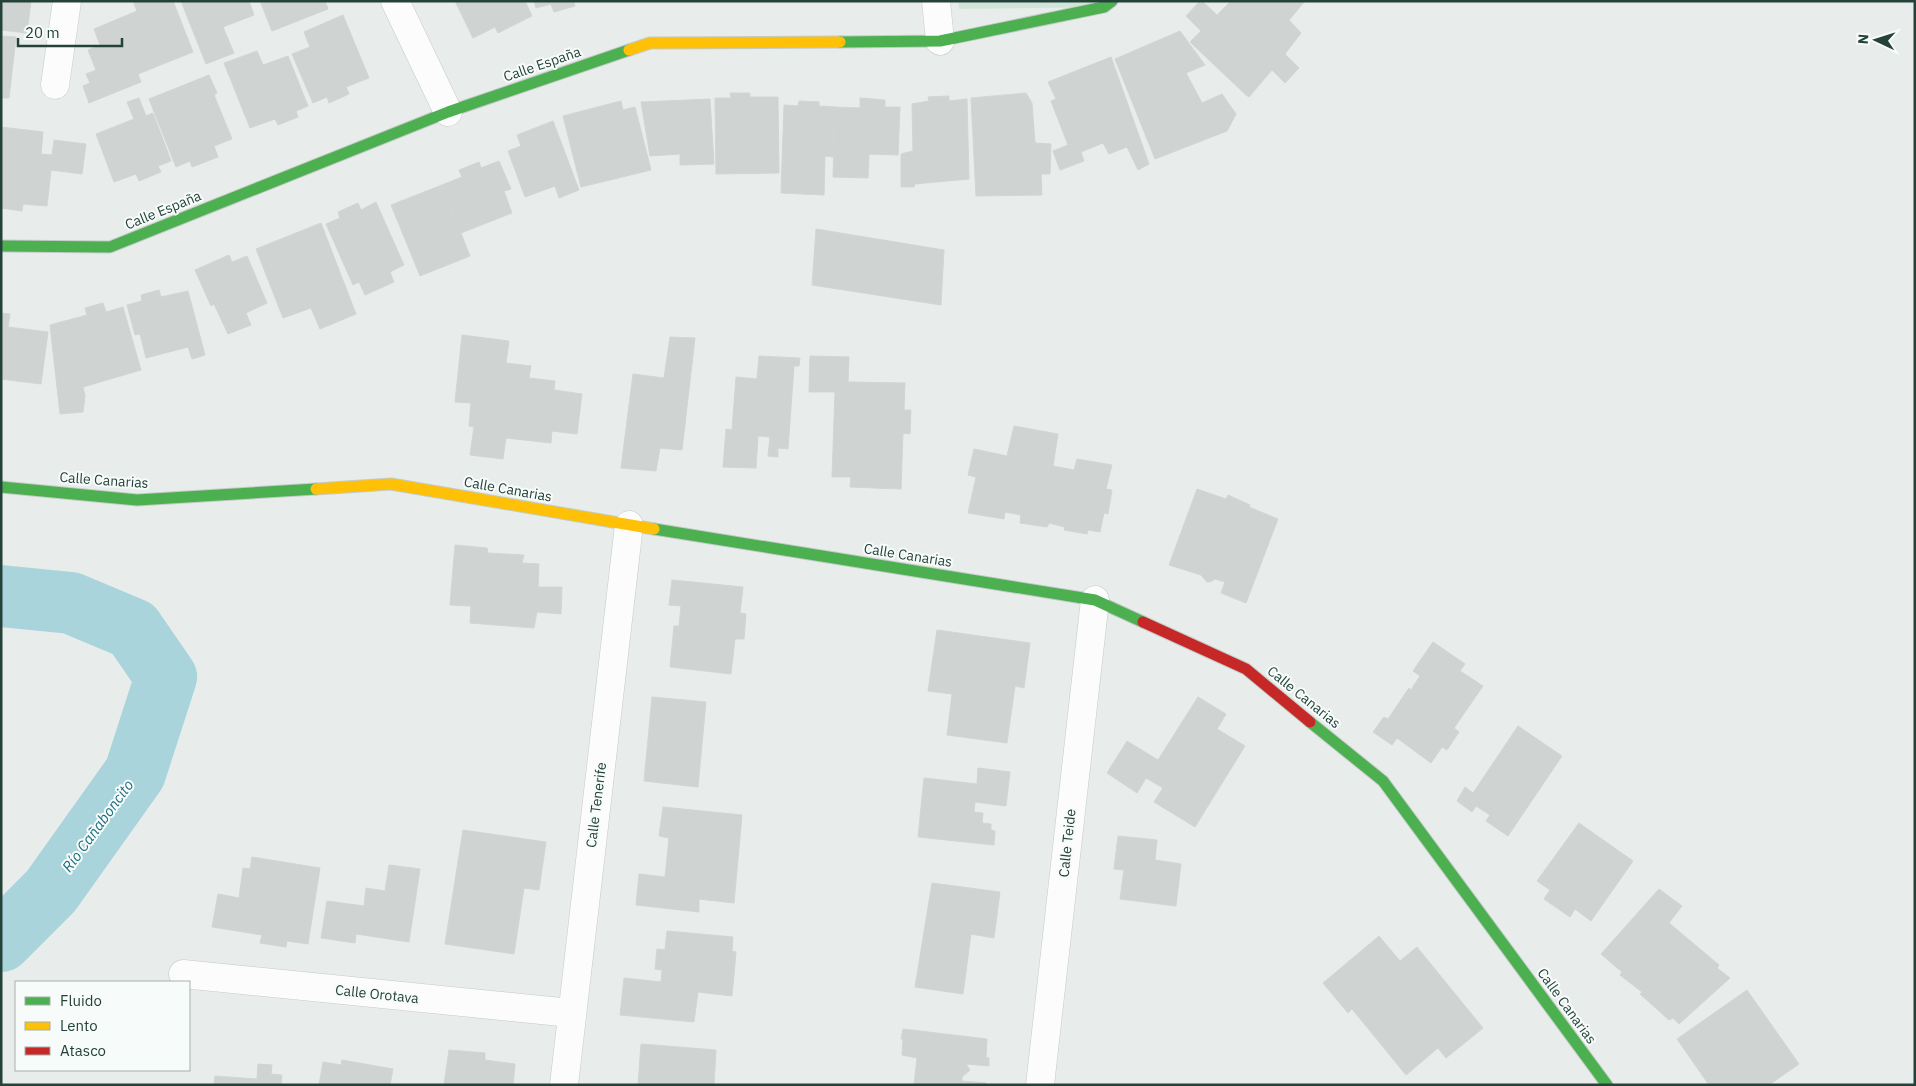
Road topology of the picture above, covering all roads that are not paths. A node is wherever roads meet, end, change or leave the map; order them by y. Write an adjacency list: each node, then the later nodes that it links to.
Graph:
1 (67, 1): 6 (street)
2 (396, 1): 7 (street)
3 (936, 1): 5 (street)
4 (1112, 1): 5 (street, Calle España)
5 (940, 41): 7 (street, Calle España)
6 (55, 85)
7 (448, 112): 8 (street, Calle España)
8 (1, 246)
9 (1, 486): 10 (street, Calle Canarias)
10 (629, 525): 11 (street, Calle Canarias); 13 (street, Calle Tenerife)
11 (1095, 600): 15 (street, Calle Teide); 16 (street, Calle Canarias)
12 (183, 974): 13 (street, Calle Orotava)
13 (571, 1013): 14 (street, Calle Tenerife)
14 (564, 1085)
15 (1040, 1085)
16 (1607, 1085)

